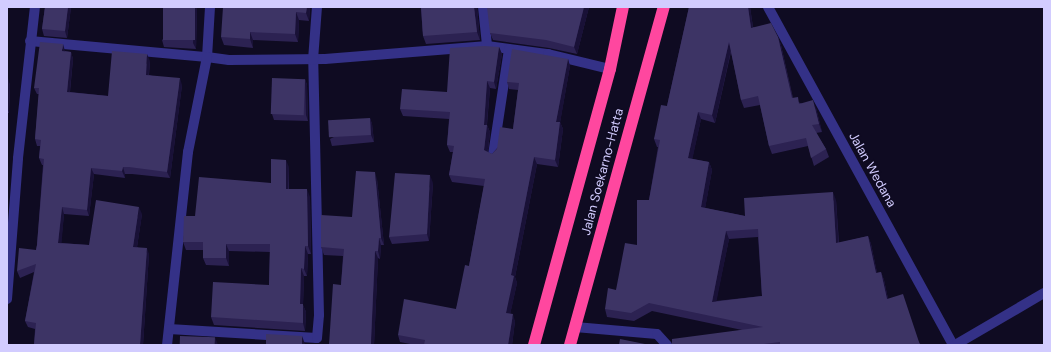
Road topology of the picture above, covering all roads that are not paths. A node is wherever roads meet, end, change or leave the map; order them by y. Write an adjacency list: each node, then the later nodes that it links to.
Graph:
1 (35, 7): 8 (street)
2 (210, 7): 11 (street)
3 (318, 7): 12 (street)
4 (483, 7): 9 (street)
5 (623, 7): 13 (highway, Jalan Soekarno-Hatta)
6 (664, 7): 18 (highway, Jalan Soekarno-Hatta)
7 (768, 7): 24 (street, Jalan Wedana)
8 (30, 41): 11 (street); 15 (street)
9 (487, 46): 10 (street); 12 (street)
10 (509, 48): 13 (street); 14 (street)
11 (207, 57): 12 (street); 19 (street)
12 (312, 60): 19 (street)
13 (610, 69): 21 (highway, Jalan Soekarno-Hatta)
14 (493, 155)
15 (7, 276): 17 (street)
16 (1044, 293): 24 (street)
17 (7, 299)
18 (575, 327): 22 (highway, Jalan Soekarno-Hatta); 23 (street)
19 (169, 329): 20 (street)
20 (167, 345)
21 (534, 345)
22 (570, 345)
23 (667, 345)
24 (954, 345)

